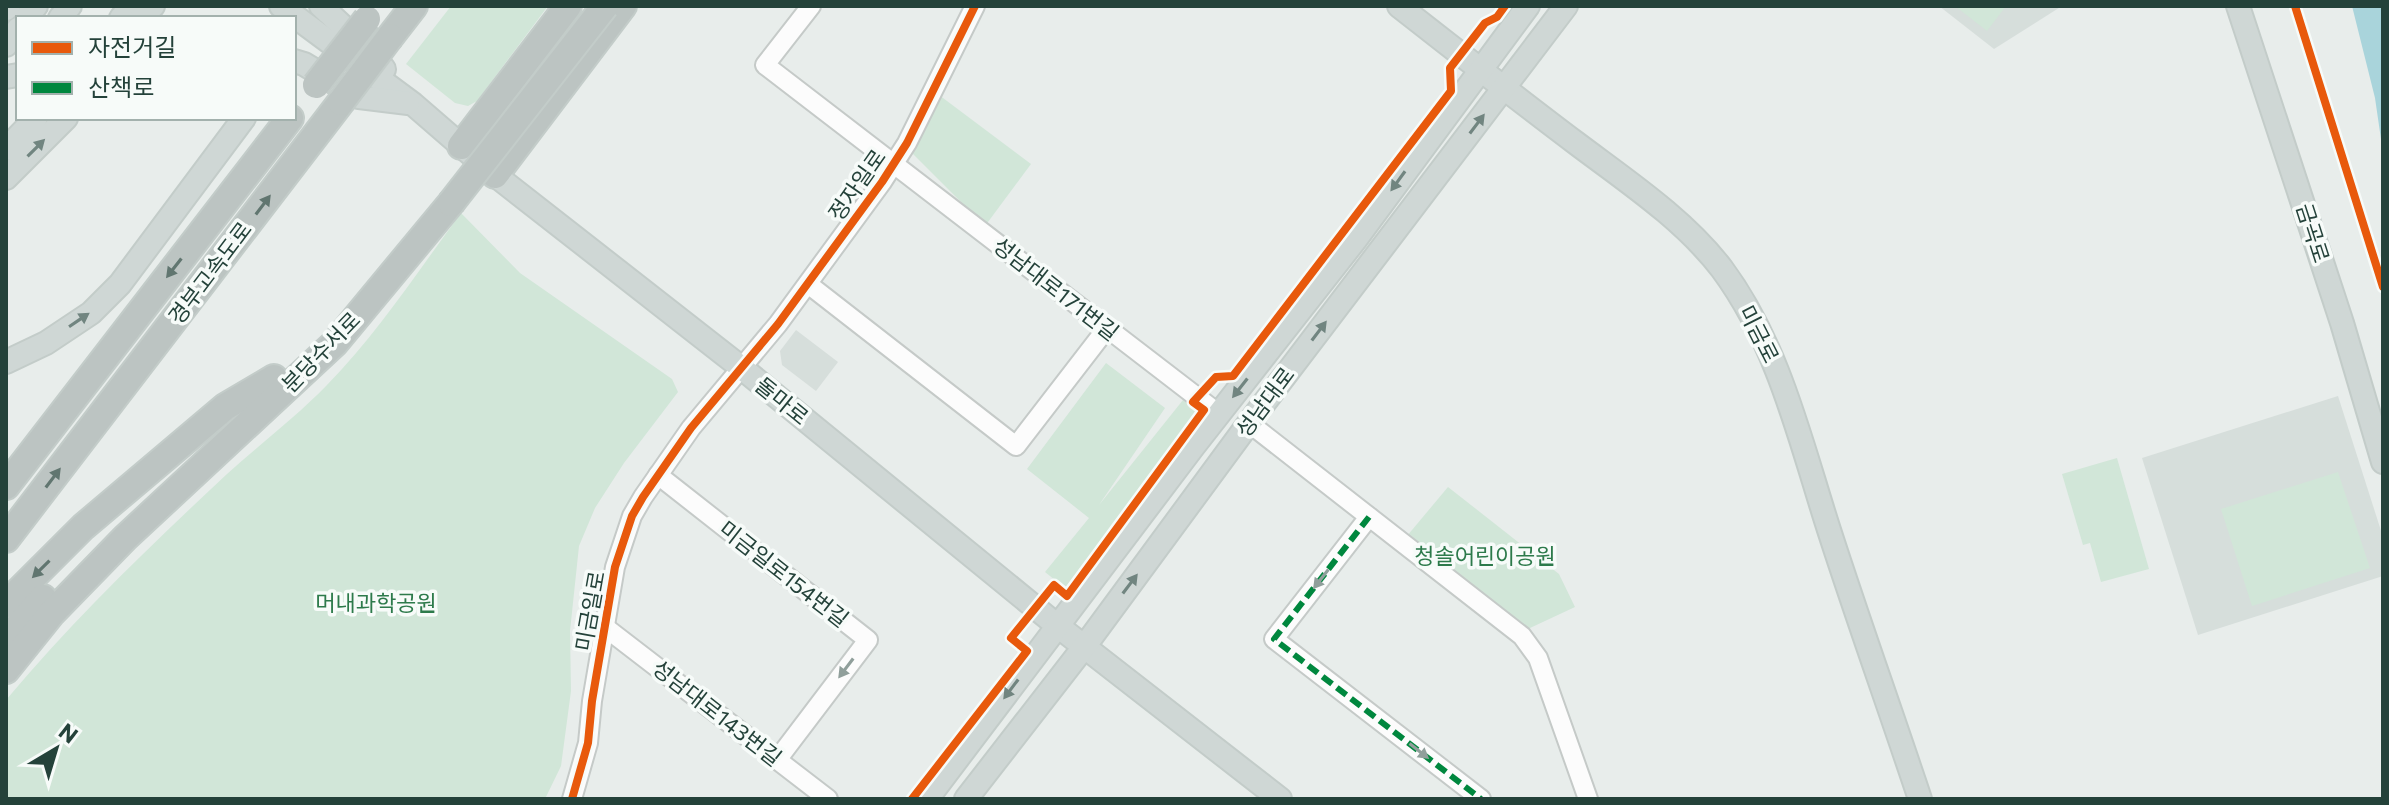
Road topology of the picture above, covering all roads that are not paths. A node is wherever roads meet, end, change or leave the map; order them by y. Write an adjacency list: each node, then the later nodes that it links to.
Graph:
1 (321, 6): 20 (main road)
2 (414, 6): 43 (highway, 경부고속도로, one-way to 2, bridge)
3 (568, 6): 26 (highway)
4 (586, 6): 31 (highway, 분당수서로)
5 (605, 6): 31 (highway, 분당수서로, bridge)
6 (623, 6): 29 (highway)
7 (811, 6): 28 (street, 성남대로171번길)
8 (975, 6): 28 (street, 정자일로)
9 (1399, 6): 18 (main road, 미금로)
10 (1528, 6): 18 (main road, 성남대로)
11 (1566, 6): 19 (main road, 성남대로)
12 (2238, 6): 39 (main road, 금곡로)
13 (372, 12): 21 (highway, 경부고속도로, bridge)
14 (296, 17): 16 (main road, 돌마로)
15 (296, 39): 16 (main road)
16 (330, 43): 20 (main road, 돌마로)
17 (296, 62): 20 (main road)
18 (1481, 70): 19 (main road, 미금로); 37 (main road, 성남대로, one-way to 37)
19 (1504, 88): 38 (main road, 성남대로, one-way to 19); 58 (main road, 미금로)
20 (413, 104): 26 (main road, 돌마로)
21 (296, 111)
22 (64, 120): 30 (main road, one-way to 22)
23 (243, 120): 34 (main road, one-way to 23)
24 (289, 120): 41 (highway, 경부고속도로, one-way to 41)
25 (31, 123): 27 (main road)
26 (461, 146): 29 (main road, 돌마로)
27 (6, 149)
28 (894, 164): 32 (street, 정자일로); 33 (street, 성남대로171번길)
29 (495, 175): 35 (main road, 돌마로)
30 (6, 178)
31 (445, 198): 36 (highway, 분당수서로); 49 (highway, 분당수서로)
32 (808, 284): 33 (street); 35 (street, 정자일로)
33 (1107, 328): 37 (street, 성남대로171번길)
34 (6, 362)
35 (743, 369): 40 (street, 미금일로); 45 (main road, 돌마로)
36 (274, 378): 44 (highway, one-way to 44); 47 (highway, 분당수서로)
37 (1219, 414): 45 (main road, 성남대로)
38 (1249, 423): 42 (street); 48 (main road, 성남대로, one-way to 38)
39 (2383, 462)
40 (658, 475): 46 (street, 미금일로); 50 (street, 미금일로154번길, one-way to 50)
41 (6, 486)
42 (1369, 517): 56 (street, one-way to 56); 57 (street)
43 (6, 539)
44 (6, 604)
45 (1059, 627): 48 (main road, 돌마로); 53 (main road, 성남대로, one-way to 53)
46 (606, 628): 50 (street, 성남대로143번길); 51 (street, 미금일로)
47 (6, 640)
48 (1084, 647): 54 (main road, 성남대로); 55 (main road, 돌마로)
49 (7, 670)
50 (777, 760): 52 (street, 성남대로143번길)
51 (572, 799)
52 (828, 799)
53 (927, 799)
54 (966, 799)
55 (1280, 799)
56 (1481, 799)
57 (1588, 799)
58 (1920, 799)

